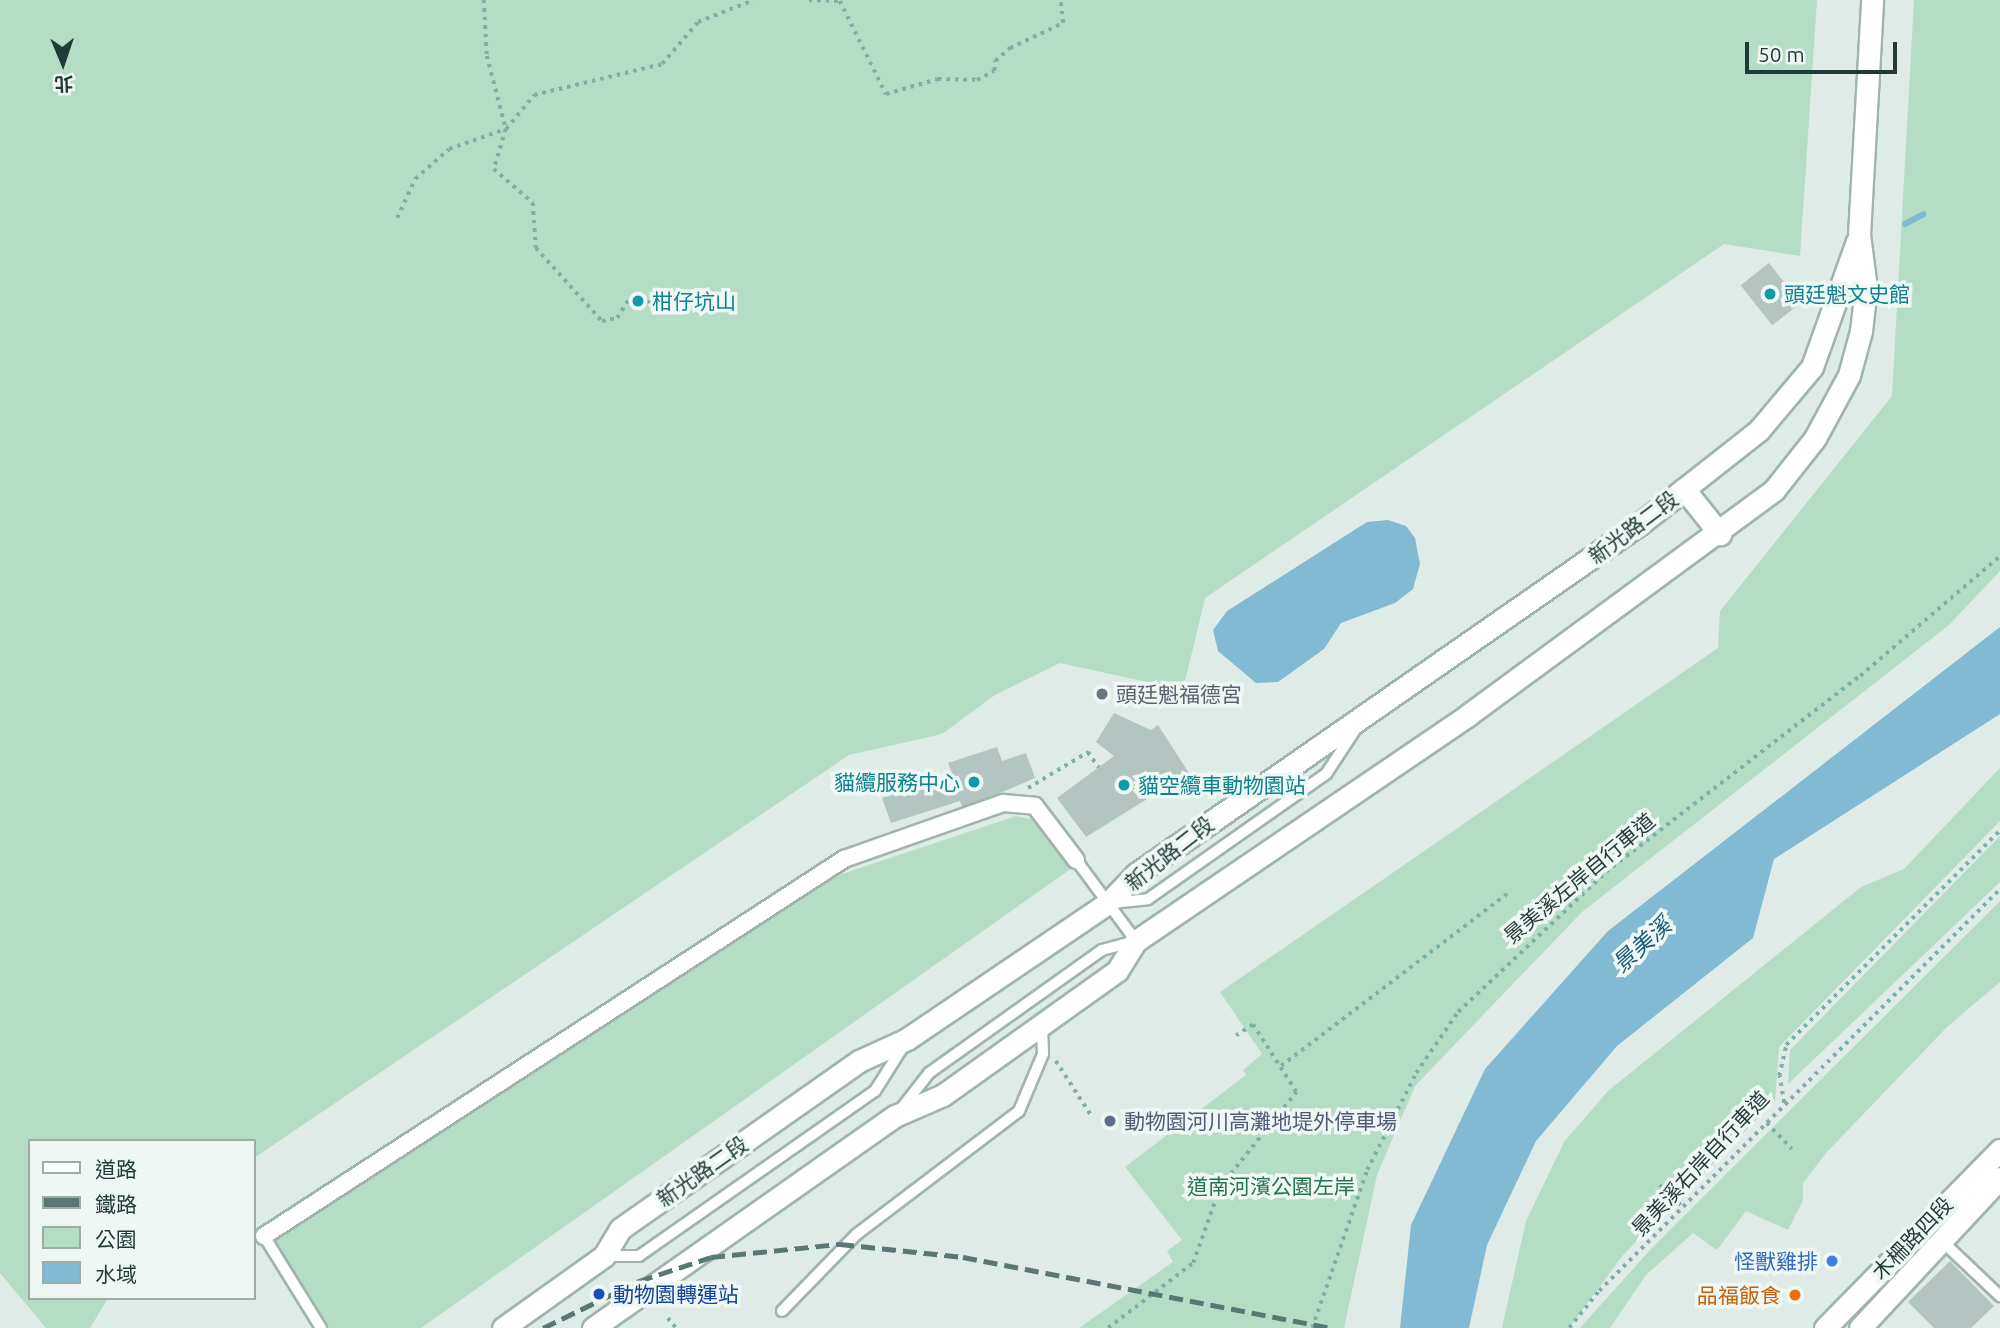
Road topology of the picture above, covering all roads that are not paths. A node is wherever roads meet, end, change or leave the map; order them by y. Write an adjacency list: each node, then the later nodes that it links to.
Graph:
1 (1872, 0): 2 (street, 新光路二段)
2 (1859, 235): 3 (street, 新光路二段); 4 (street, 新光路二段)
3 (1684, 489): 4 (street); 5 (street, 新光路二段)
4 (1720, 534): 8 (street, 新光路二段)
5 (1362, 719): 7 (street, 新光路二段); 7 (lane)
6 (1076, 860): 7 (lane); 14 (street)
7 (1108, 904): 8 (lane); 10 (street, 新光路二段)
8 (1136, 941): 9 (street, 新光路二段); 11 (lane)
9 (1042, 1024): 11 (street, 新光路二段); 18 (lane)
10 (907, 1040): 16 (street, 新光路二段); 16 (lane)
11 (895, 1116): 21 (street, 新光路二段)
12 (1997, 1157): 22 (street, 木柵路四段)
13 (2000, 1178): 15 (street, 木柵路四段)
14 (264, 1236): 19 (lane)
15 (1943, 1242): 17 (lane); 23 (street, 木柵路四段)
16 (604, 1256): 20 (street, 新光路二段)
17 (2000, 1296)
18 (782, 1311)
19 (321, 1328)
20 (503, 1328)
21 (593, 1328)
22 (1825, 1328)
23 (1860, 1328)

